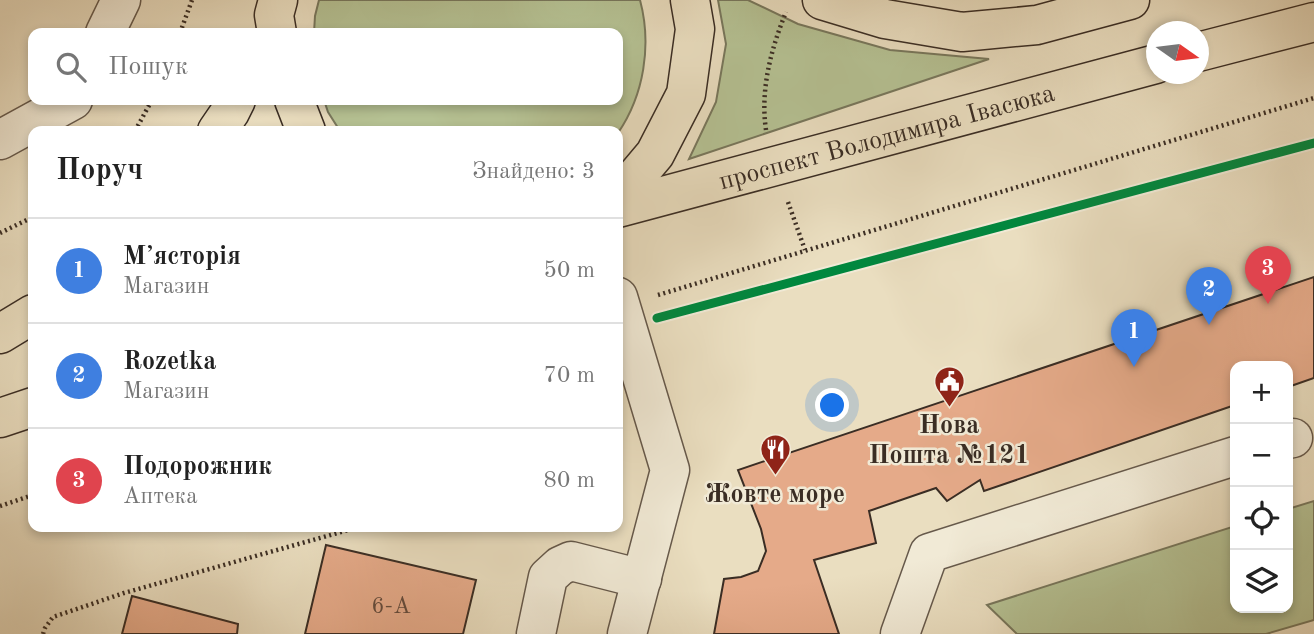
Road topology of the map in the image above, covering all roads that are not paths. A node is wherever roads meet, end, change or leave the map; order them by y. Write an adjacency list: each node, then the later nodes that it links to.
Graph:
1 (121, 0): 6 (lane)
2 (690, 0): 15 (main road)
3 (822, 0): 4 (main road)
4 (1130, 0)
5 (1314, 22): 7 (main road)
6 (107, 28)
7 (1209, 49)
8 (1146, 67): 16 (main road, проспект Володимира Івасюка)
9 (64, 105): 14 (lane)
10 (234, 105): 12 (main road)
11 (295, 105): 13 (main road)
12 (220, 126)
13 (304, 126)
14 (0, 140)
15 (623, 192)
16 (623, 207)
17 (623, 314): 23 (lane)
18 (28, 317): 19 (main road)
19 (0, 334)
20 (28, 409): 21 (main road)
21 (0, 418)
22 (1230, 458): 26 (lane)
23 (642, 579): 24 (lane); 25 (lane)
24 (536, 634)
25 (627, 634)
26 (900, 634)

